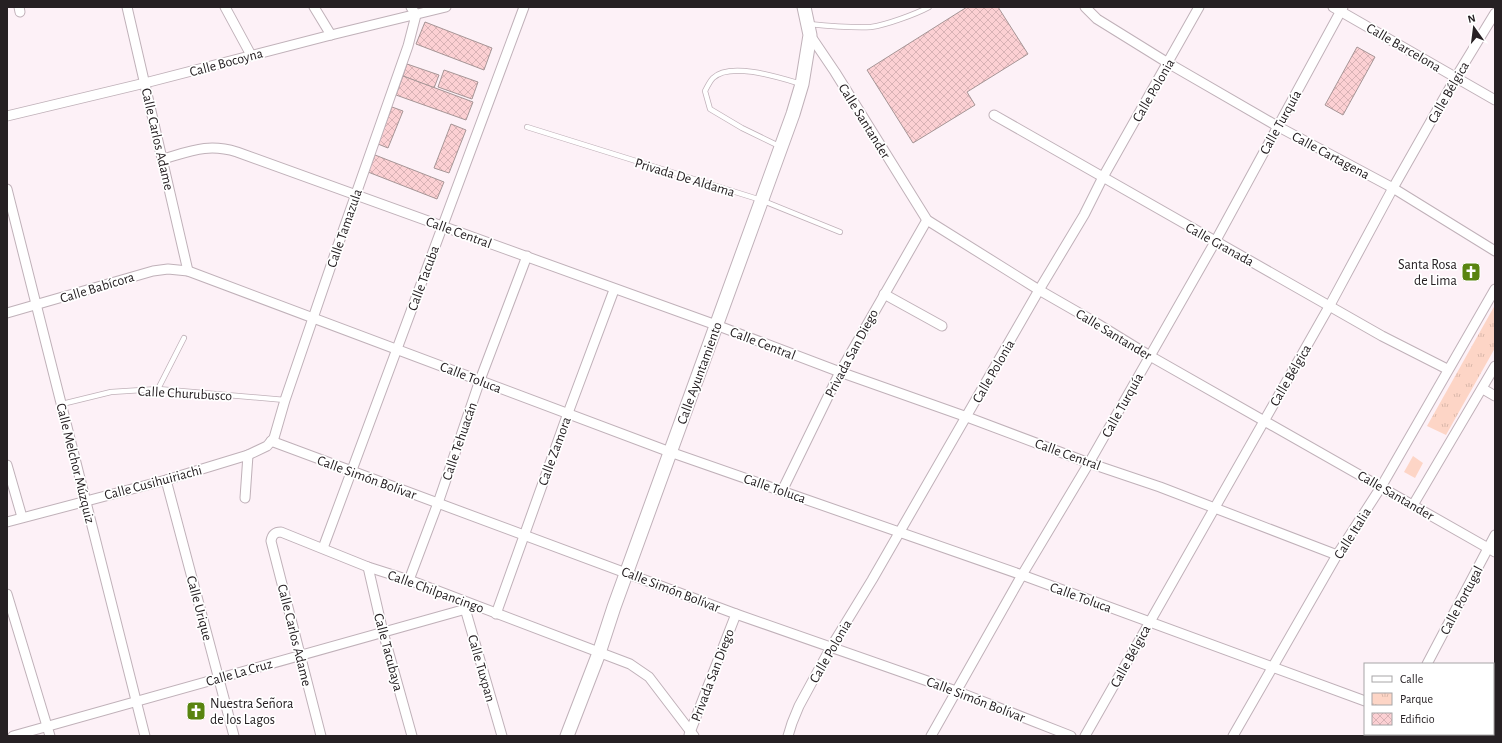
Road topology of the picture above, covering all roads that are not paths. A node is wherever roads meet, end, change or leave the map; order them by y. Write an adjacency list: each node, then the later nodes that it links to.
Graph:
1 (127, 7): 18 (street, Calle Carlos Adame)
2 (225, 7): 15 (street)
3 (314, 7): 14 (street)
4 (446, 7): 11 (street, Calle Bocoyna)
5 (524, 7): 33 (street, Calle Tacuba)
6 (804, 7): 13 (main road, Calle Ayuntamiento)
7 (929, 7): 13 (lane)
8 (1085, 7): 16 (street, Calle Cartagena)
9 (1199, 7): 16 (street, Calle Polonia)
10 (1339, 8): 17 (street, Calle Barcelona); 23 (street, Calle Turquía)
11 (413, 11): 14 (street, Calle Bocoyna); 30 (street, Calle Tamazula)
12 (1495, 13): 17 (street, Calle Bélgica)
13 (808, 30): 19 (main road, Calle Ayuntamiento); 32 (street, Calle Santander)
14 (331, 35): 15 (street, Calle Bocoyna)
15 (251, 55): 18 (street, Calle Bocoyna)
16 (1168, 63): 23 (street, Calle Cartagena); 27 (street, Calle Polonia)
17 (1456, 78): 20 (street, Calle Barcelona); 28 (street, Calle Bélgica)
18 (145, 83): 22 (street, Calle Bocoyna); 26 (street, Calle Carlos Adame)
19 (802, 84): 25 (main road, Calle Ayuntamiento); 25 (lane)
20 (1495, 100)
21 (994, 115): 27 (street, Calle Granada)
22 (7, 116)
23 (1278, 126): 28 (street, Calle Cartagena); 35 (street, Calle Turquía)
24 (527, 127): 31 (lane, Privada De Aldama)
25 (781, 146): 31 (main road, Calle Ayuntamiento)
26 (163, 159): 30 (street, Calle Central); 38 (street, Calle Carlos Adame)
27 (1103, 177): 35 (street, Calle Granada); 41 (street, Calle Polonia)
28 (1393, 188): 36 (street, Calle Cartagena); 44 (street, Calle Bélgica)
29 (7, 190): 43 (street, Calle Melchor Múzquiz)
30 (356, 194): 33 (street, Calle Central); 46 (street, Calle Tamazula)
31 (761, 200): 34 (lane, Privada De Aldama); 47 (main road, Calle Ayuntamiento)
32 (927, 220): 41 (street, Calle Santander); 42 (street, Privada San Diego)
33 (442, 226): 37 (street, Calle Central); 50 (street, Calle Tacuba)
34 (840, 232)
35 (1215, 242): 44 (street, Calle Granada); 51 (street, Calle Turquía)
36 (1495, 252)
37 (527, 256): 40 (street, Calle Central); 55 (street, Calle Tehuacán)
38 (188, 271): 43 (street, Calle Babícora); 46 (street, Calle Toluca)
39 (1495, 289): 53 (street, Calle Italia)
40 (614, 290): 47 (street, Calle Central); 61 (street, Calle Zamora)
41 (1039, 290): 51 (street, Calle Santander); 62 (street, Calle Polonia)
42 (884, 294): 48 (street); 54 (street, Privada San Diego)
43 (36, 305): 45 (street, Calle Babícora); 60 (street, Calle Melchor Múzquiz)
44 (1330, 306): 53 (street, Calle Granada); 63 (street, Calle Bélgica)
45 (7, 313)
46 (314, 318): 50 (street, Calle Toluca); 59 (street, Calle Tamazula)
47 (716, 326): 54 (street, Calle Central); 65 (main road, Calle Ayuntamiento)
48 (942, 326)
49 (184, 338): 56 (lane)
50 (396, 348): 55 (street, Calle Toluca); 69 (street, Calle Tacuba)
51 (1150, 356): 63 (street, Calle Santander); 67 (street, Calle Turquía)
52 (1495, 366): 57 (street)
53 (1447, 370): 71 (street, Calle Italia)
54 (840, 372): 62 (street, Calle Central); 72 (street, Privada San Diego)
55 (480, 380): 61 (street, Calle Toluca); 75 (street, Calle Tehuacán)
56 (158, 389): 59 (lane, Calle Churubusco); 60 (lane, Calle Churubusco)
57 (1483, 389): 58 (street); 76 (street)
58 (1495, 396)
59 (285, 400): 64 (street, Calle Tamazula)
60 (62, 404): 74 (street, Calle Melchor Múzquiz)
61 (568, 413): 65 (street, Calle Toluca); 82 (street, Calle Zamora)
62 (967, 417): 67 (street, Calle Central); 80 (street, Calle Polonia)
63 (1264, 420): 71 (street, Calle Santander); 77 (street, Calle Bélgica)
64 (272, 441): 66 (street, Calle Cusihuiriachi); 69 (street, Calle Simón Bolívar)
65 (670, 452): 72 (street, Calle Toluca); 88 (main road, Calle Ayuntamiento)
66 (248, 455): 70 (street, Calle Cusihuiriachi); 73 (street)
67 (1089, 463): 77 (street, Calle Central); 89 (street, Calle Turquía)
68 (7, 465): 78 (street)
69 (351, 471): 75 (street, Calle Simón Bolívar); 84 (street, Calle Tacuba)
70 (166, 480): 74 (street, Calle Cusihuiriachi); 102 (street, Calle Urique)
71 (1381, 487): 76 (street, Calle Santander); 86 (street, Calle Italia)
72 (782, 491): 80 (street, Calle Toluca)
73 (246, 498)
74 (86, 501): 78 (street, Calle Cusihuiriachi); 104 (street, Calle Melchor Múzquiz)
75 (438, 503): 82 (street, Calle Simón Bolívar); 90 (street, Calle Tehuacán)
76 (1414, 505): 85 (street, Calle Santander)
77 (1215, 508): 86 (street, Calle Central); 95 (street, Calle Bélgica)
78 (22, 517): 79 (street, Calle Cusihuiriachi)
79 (7, 522)
80 (899, 532): 89 (street, Calle Toluca); 97 (street, Calle Polonia)
81 (273, 535): 84 (street, Calle Chilpancingo); 99 (street, Calle Carlos Adame)
82 (524, 535): 88 (street, Calle Simón Bolívar); 93 (street, Calle Zamora)
83 (1495, 535): 85 (street, Calle Portugal)
84 (323, 548): 87 (street, Calle Chilpancingo)
85 (1491, 550): 100 (street, Calle Portugal)
86 (1337, 555): 101 (street, Calle Italia)
87 (368, 567): 90 (street, Calle Chilpancingo); 96 (street, Calle Tacubaya)
88 (627, 572): 94 (street, Calle Simón Bolívar); 98 (main road, Calle Ayuntamiento)
89 (1022, 575): 95 (street, Calle Toluca); 103 (street, Calle Turquía)
90 (409, 580): 92 (street, Calle Chilpancingo)
91 (7, 594): 106 (street)
92 (464, 605): 93 (street, Calle Chilpancingo); 96 (street, Calle La Cruz); 114 (street, Calle Tuxpan)
93 (496, 614): 98 (street, Calle Chilpancingo)
94 (736, 614): 97 (street, Calle Simón Bolívar); 107 (street, Privada San Diego)
95 (1150, 622): 101 (street, Calle Toluca); 119 (street, Calle Bélgica)
96 (383, 632): 99 (street, Calle La Cruz); 113 (street, Calle Tacubaya)
97 (831, 647): 103 (street, Calle Simón Bolívar); 116 (street, Calle Polonia)
98 (599, 653): 107 (street, Calle Chilpancingo); 115 (main road, Calle Ayuntamiento)
99 (300, 655): 102 (street, Calle La Cruz); 112 (street, Calle Carlos Adame)
100 (1429, 663)
101 (1273, 668): 105 (street, Calle Toluca); 120 (street, Calle Italia)
102 (219, 678): 104 (street, Calle La Cruz); 111 (street, Calle Urique)
103 (956, 691): 117 (street, Calle Turquía); 118 (street, Calle Simón Bolívar)
104 (137, 701): 106 (street, Calle La Cruz); 110 (street, Calle Melchor Múzquiz)
105 (1364, 701)
106 (48, 726): 108 (street, Calle La Cruz); 109 (street)
107 (691, 735)
108 (13, 736)
109 (50, 736)
110 (145, 736)
111 (234, 736)
112 (321, 736)
113 (412, 736)
114 (502, 736)
115 (567, 736)
116 (788, 736)
117 (931, 736)
118 (1071, 736)
119 (1085, 736)
120 (1233, 736)

